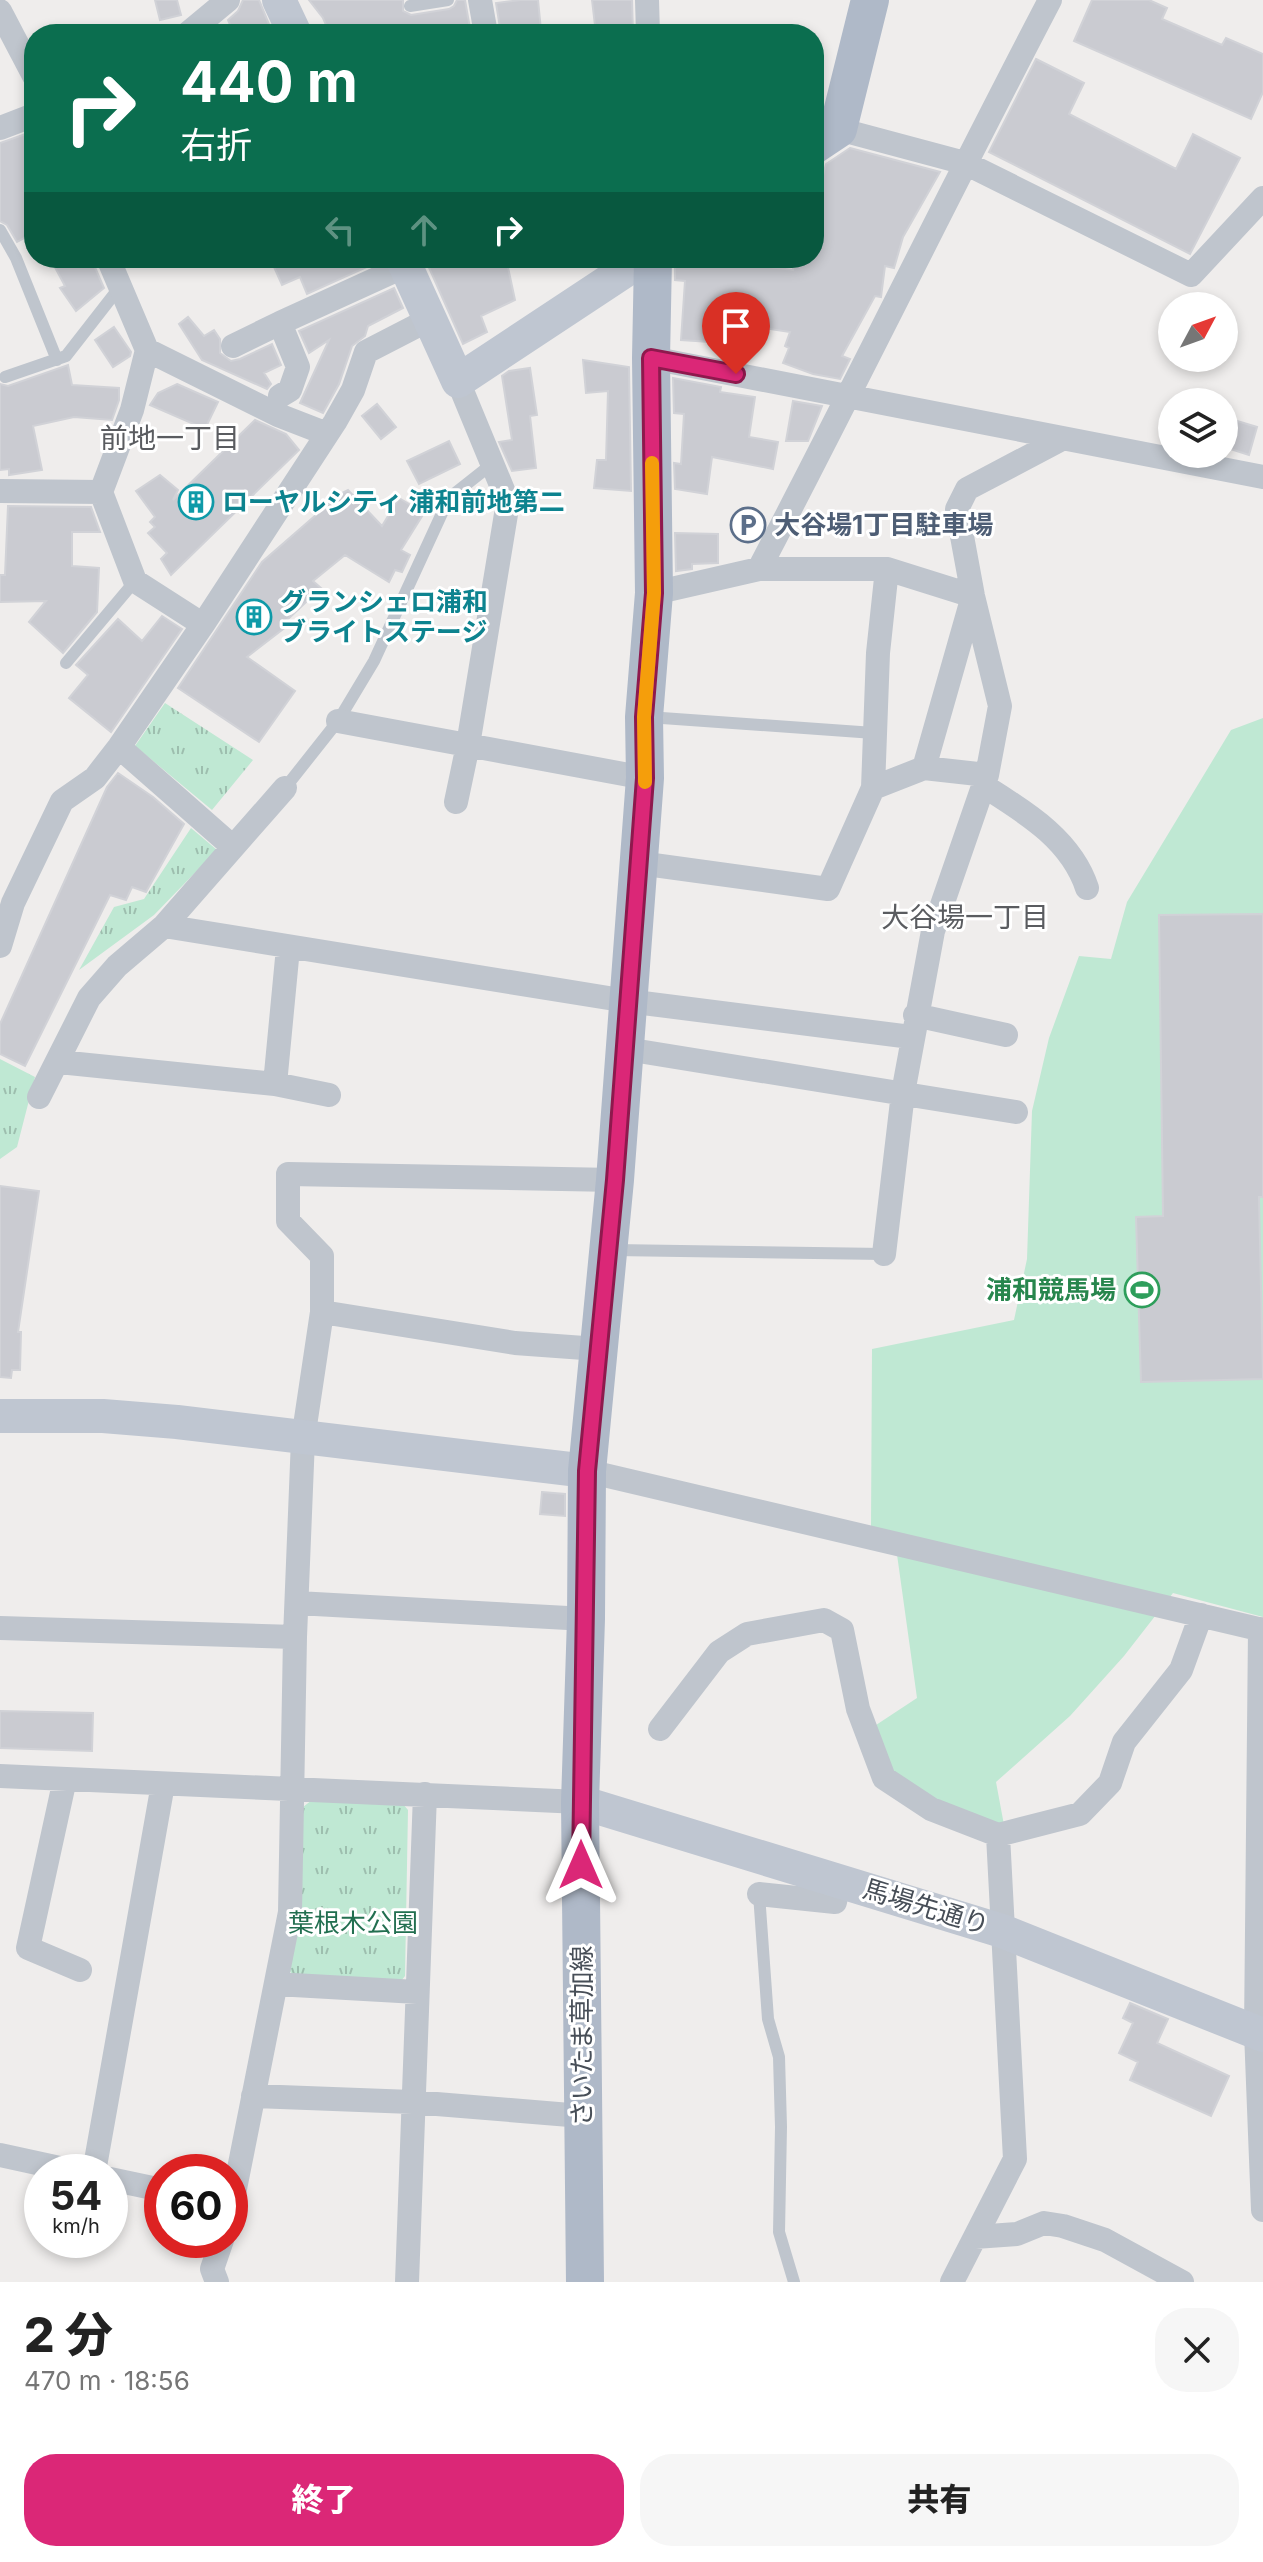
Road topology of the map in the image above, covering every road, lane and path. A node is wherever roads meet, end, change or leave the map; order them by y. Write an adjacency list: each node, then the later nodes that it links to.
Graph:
1 (228, 0): 10 (street)
2 (279, 0): 11 (street)
3 (448, 0): 8 (lane)
4 (480, 0): 12 (street)
5 (647, 0): 13 (street)
6 (870, 0): 17 (main road)
7 (1050, 0): 18 (street)
8 (410, 6)
9 (0, 11): 14 (street)
10 (199, 24)
11 (290, 24)
12 (484, 24)
13 (648, 24)
14 (24, 57)
15 (24, 119): 16 (street)
16 (0, 128)
17 (826, 137): 18 (street)
18 (965, 163): 19 (street); 35 (street)
19 (1263, 198)
20 (0, 230): 32 (lane)
21 (112, 268): 26 (street)
22 (392, 268): 28 (street)
23 (407, 268): 27 (street)
24 (629, 268): 34 (street)
25 (653, 268): 31 (main road, さいたま草加線)
26 (119, 288): 30 (street); 32 (lane)
27 (430, 319): 34 (street); 37 (street)
28 (280, 323): 29 (street); 36 (street)
29 (233, 346)
30 (147, 350): 37 (street); 42 (street)
31 (651, 358): 35 (street); 46 (main road, さいたま草加線)
32 (57, 360): 33 (lane)
33 (5, 377)
34 (458, 381): 39 (street)
35 (850, 395): 38 (street); 43 (street)
36 (280, 396)
37 (327, 434): 48 (street)
38 (1062, 439): 40 (street); 47 (street)
39 (492, 464): 51 (lane); 53 (street)
40 (1261, 470)
41 (0, 491): 42 (street)
42 (101, 492): 45 (street)
43 (759, 569): 44 (street); 46 (street)
44 (887, 569): 47 (street); 52 (street)
45 (135, 581): 48 (street); 49 (lane)
46 (654, 593): 50 (main road, さいたま草加線)
47 (973, 596): 55 (street); 57 (street)
48 (203, 624): 54 (street)
49 (66, 663)
50 (644, 717): 52 (lane); 56 (main road, さいたま草加線)
51 (338, 721): 53 (street); 58 (lane)
52 (874, 733): 59 (street)
53 (468, 745): 56 (street); 60 (street)
54 (119, 747): 61 (street); 65 (street)
55 (924, 768): 57 (street); 59 (street)
56 (645, 778): 62 (main road, さいたま草加線)
57 (986, 781): 63 (street); 68 (street)
58 (285, 788): 61 (street)
59 (873, 788): 62 (street)
60 (456, 802)
61 (233, 847): 64 (street)
62 (639, 863): 67 (main road, さいたま草加線)
63 (1087, 888)
64 (164, 926): 66 (street); 71 (street)
65 (0, 946)
66 (288, 948): 67 (street); 72 (street)
67 (627, 1001): 68 (street); 70 (main road, さいたま草加線)
68 (913, 1026): 69 (street); 73 (street)
69 (1006, 1035)
70 (626, 1049): 73 (street); 77 (main road, さいたま草加線)
71 (59, 1062): 72 (street); 75 (street)
72 (275, 1084): 74 (street)
73 (903, 1093): 76 (street); 79 (street)
74 (329, 1095)
75 (39, 1097)
76 (1016, 1112)
77 (615, 1180): 78 (main road, さいたま草加線); 80 (street)
78 (607, 1250): 79 (lane); 81 (main road, さいたま草加線)
79 (884, 1254)
80 (322, 1312): 81 (street); 83 (street)
81 (598, 1349): 84 (main road, さいたま草加線)
82 (0, 1416): 83 (street)
83 (303, 1439): 84 (street); 85 (street)
84 (587, 1471): 86 (street); 87 (main road, さいたま草加線)
85 (297, 1603): 87 (street); 90 (street)
86 (1201, 1615): 89 (street); 98 (street)
87 (586, 1619): 97 (main road, さいたま草加線)
88 (0, 1628): 90 (street)
89 (1261, 1630): 105 (street)
90 (295, 1637): 95 (street)
91 (660, 1729): 98 (street)
92 (0, 1776): 93 (street)
93 (65, 1779): 94 (street); 102 (street)
94 (163, 1784): 95 (street); 109 (street)
95 (293, 1790): 96 (street); 103 (street)
96 (425, 1794): 97 (street); 104 (street)
97 (580, 1802): 99 (street, 馬場先通り); 108 (main road, さいたま草加線)
98 (998, 1835): 101 (street)
99 (839, 1881): 100 (street); 101 (street, 馬場先通り)
100 (759, 1894): 119 (lane)
101 (1002, 1931): 105 (street, 馬場先通り); 114 (street)
102 (80, 1970)
103 (276, 1984): 104 (street); 106 (street)
104 (417, 1992): 107 (street)
105 (1260, 2033): 113 (street)
106 (253, 2096): 107 (street); 110 (street)
107 (412, 2102): 108 (street); 117 (street)
108 (582, 2116): 118 (main road, さいたま草加線)
109 (97, 2154)
110 (242, 2154)
111 (0, 2155): 112 (street)
112 (24, 2160)
113 (1263, 2210)
114 (975, 2237): 120 (street); 121 (street)
115 (216, 2258): 116 (street)
116 (217, 2282)
117 (407, 2282)
118 (585, 2282)
119 (794, 2282)
120 (952, 2282)
121 (1182, 2282)

